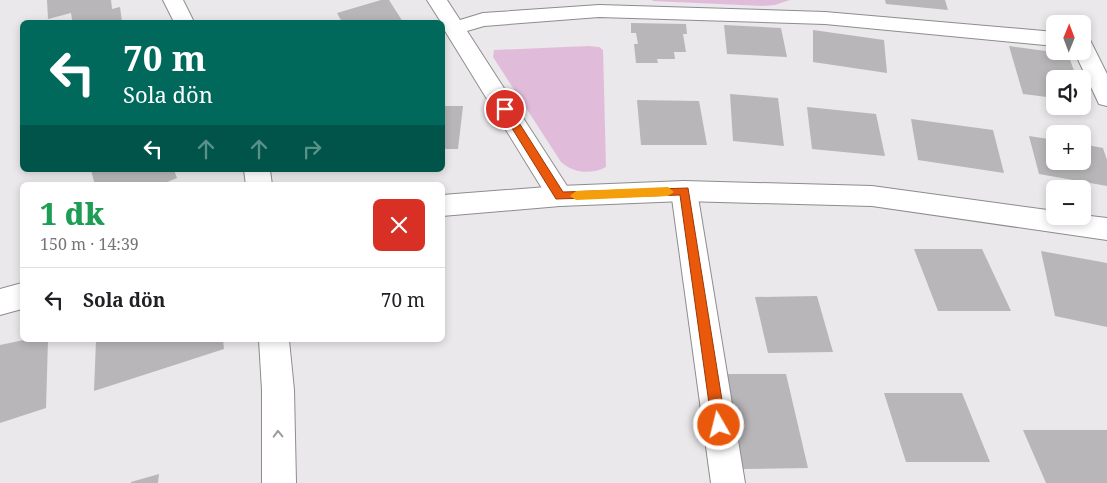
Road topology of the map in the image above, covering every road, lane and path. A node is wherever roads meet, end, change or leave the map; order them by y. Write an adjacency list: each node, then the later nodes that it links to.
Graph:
1 (173, 0): 5 (street)
2 (437, 0): 6 (street)
3 (812, 0): 4 (street)
4 (825, 18): 6 (street); 7 (street)
5 (183, 20)
6 (456, 28): 11 (street)
7 (1046, 38)
8 (1091, 52): 9 (street)
9 (1107, 98)
10 (684, 191): 11 (street); 13 (street); 18 (street)
11 (560, 196): 12 (street)
12 (445, 206)
13 (1107, 230)
14 (20, 297): 15 (street)
15 (0, 302)
16 (274, 342): 17 (street, one-way to 16)
17 (279, 483)
18 (728, 483)

